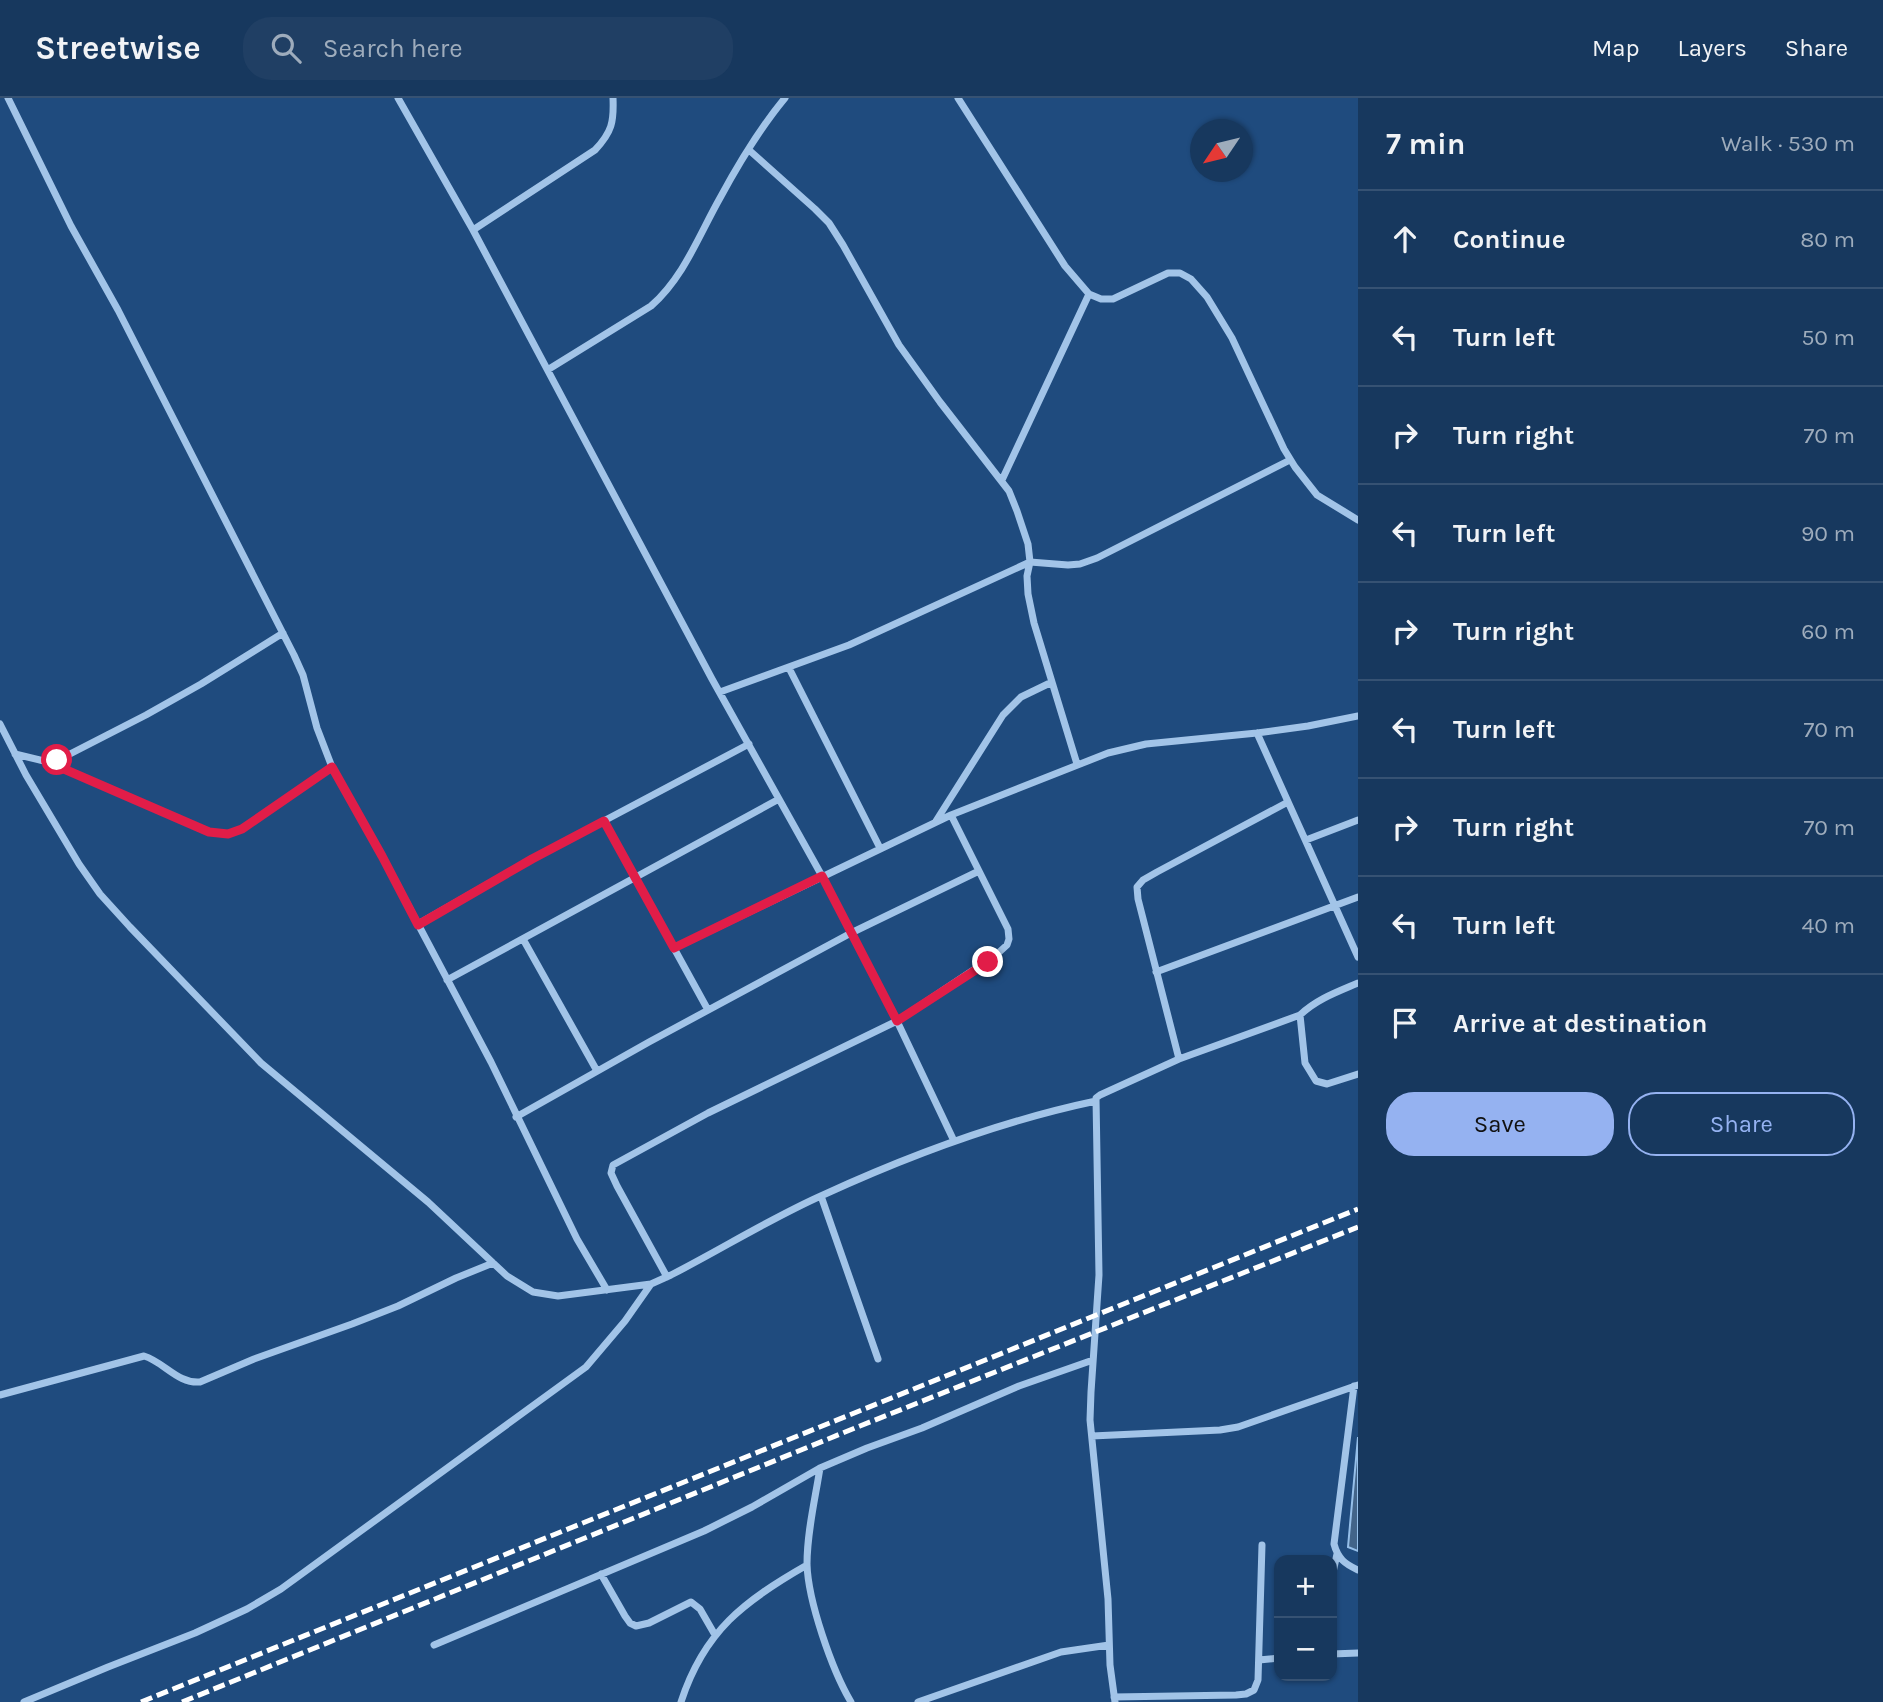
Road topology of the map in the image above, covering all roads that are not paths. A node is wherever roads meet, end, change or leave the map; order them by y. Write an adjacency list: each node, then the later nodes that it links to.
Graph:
1 (8, 98): 14 (street)
2 (398, 98): 7 (street)
3 (613, 98): 7 (street)
4 (785, 98): 6 (street)
5 (958, 98): 8 (street)
6 (749, 150): 9 (street); 11 (street)
7 (473, 230): 9 (street)
8 (1089, 294): 10 (street); 11 (street)
9 (549, 369): 17 (street)
10 (1290, 460): 12 (street); 13 (street)
11 (1002, 480): 13 (street)
12 (1358, 520)
13 (1030, 562): 15 (street); 16 (street)
14 (283, 633): 23 (street); 25 (street)
15 (789, 668): 17 (street); 33 (street)
16 (1052, 682): 24 (street); 31 (street)
17 (720, 692): 21 (street)
18 (1358, 716): 20 (street)
19 (0, 724): 22 (street)
20 (1257, 733): 24 (street); 27 (street)
21 (749, 744): 26 (street); 30 (street)
22 (15, 754): 23 (street); 57 (street)
23 (48, 762): 25 (lane)
24 (1077, 764): 28 (street)
25 (332, 767): 39 (street)
26 (779, 799): 35 (street); 36 (street)
27 (1289, 802): 32 (street); 44 (street)
28 (951, 815): 31 (street); 34 (street)
29 (1358, 820): 32 (street)
30 (604, 821): 36 (street); 39 (street)
31 (935, 822): 33 (street)
32 (1306, 840): 38 (street)
33 (880, 848): 35 (street)
34 (979, 871): 40 (street); 49 (street)
35 (822, 876): 40 (street); 42 (street)
36 (636, 877): 41 (street); 42 (street)
37 (1358, 897): 38 (street)
38 (1335, 907): 43 (street); 44 (street)
39 (418, 925): 45 (street)
40 (851, 933): 47 (street); 49 (street)
41 (523, 939): 45 (street); 51 (street)
42 (674, 948): 47 (street)
43 (1358, 957)
44 (1156, 972): 50 (street)
45 (447, 980): 54 (street)
46 (1358, 983): 48 (street)
47 (708, 1010): 51 (street)
48 (1300, 1015): 50 (street); 52 (street)
49 (897, 1021): 55 (street); 58 (street)
50 (1179, 1059): 53 (street)
51 (597, 1071): 54 (street)
52 (1358, 1074)
53 (1096, 1101): 55 (street); 62 (street)
54 (516, 1117): 60 (street)
55 (954, 1141): 56 (street)
56 (821, 1195): 58 (street); 61 (street)
57 (493, 1263): 60 (street); 64 (street)
58 (667, 1277): 59 (street)
59 (651, 1284): 60 (street); 80 (street)
60 (607, 1290)
61 (878, 1359)
62 (1093, 1360): 65 (street); 66 (street)
63 (1356, 1385): 65 (street); 68 (street)
64 (0, 1395)
65 (1091, 1436): 74 (street)
66 (820, 1468): 69 (street); 71 (street)
67 (1262, 1545): 78 (street)
68 (1337, 1554): 70 (street)
69 (807, 1565): 72 (street); 82 (street)
70 (1358, 1570)
71 (601, 1574): 72 (street); 73 (street)
72 (715, 1635): 81 (street)
73 (435, 1645)
74 (1109, 1646): 79 (street); 83 (street)
75 (1358, 1653): 76 (street)
76 (1337, 1654)
77 (1274, 1658): 78 (street)
78 (1259, 1660): 79 (street)
79 (1114, 1700)
80 (24, 1702)
81 (681, 1702)
82 (851, 1702)
83 (918, 1702)

